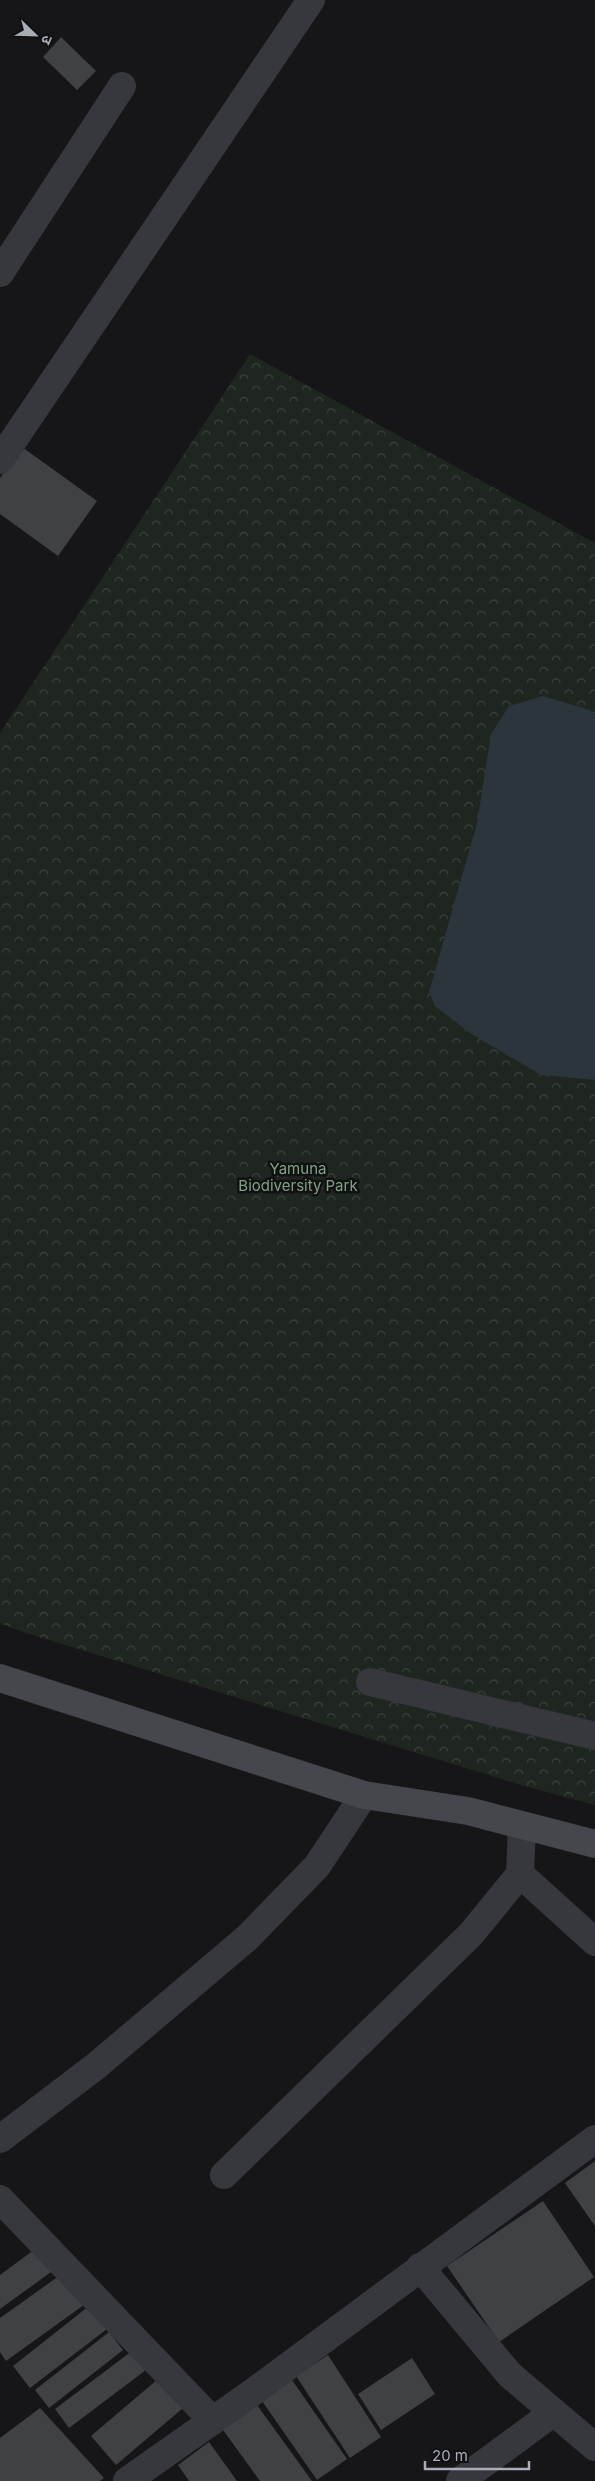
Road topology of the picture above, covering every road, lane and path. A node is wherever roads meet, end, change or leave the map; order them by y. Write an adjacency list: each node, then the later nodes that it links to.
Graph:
1 (311, 0): 4 (street)
2 (122, 86): 3 (street)
3 (0, 273)
4 (0, 460)
5 (0, 1678): 8 (street)
6 (370, 1682): 7 (street)
7 (595, 1736)
8 (364, 1795): 9 (street); 13 (street)
9 (522, 1827): 10 (street); 11 (street)
10 (595, 1844)
11 (520, 1874): 12 (street); 15 (street)
12 (595, 1942)
13 (0, 2139)
14 (595, 2139): 17 (street)
15 (224, 2175)
16 (0, 2199): 19 (street)
17 (420, 2267): 18 (street); 19 (street)
18 (554, 2412): 20 (street); 22 (street)
19 (212, 2421): 21 (street)
20 (595, 2447)
21 (127, 2481)
22 (460, 2481)

